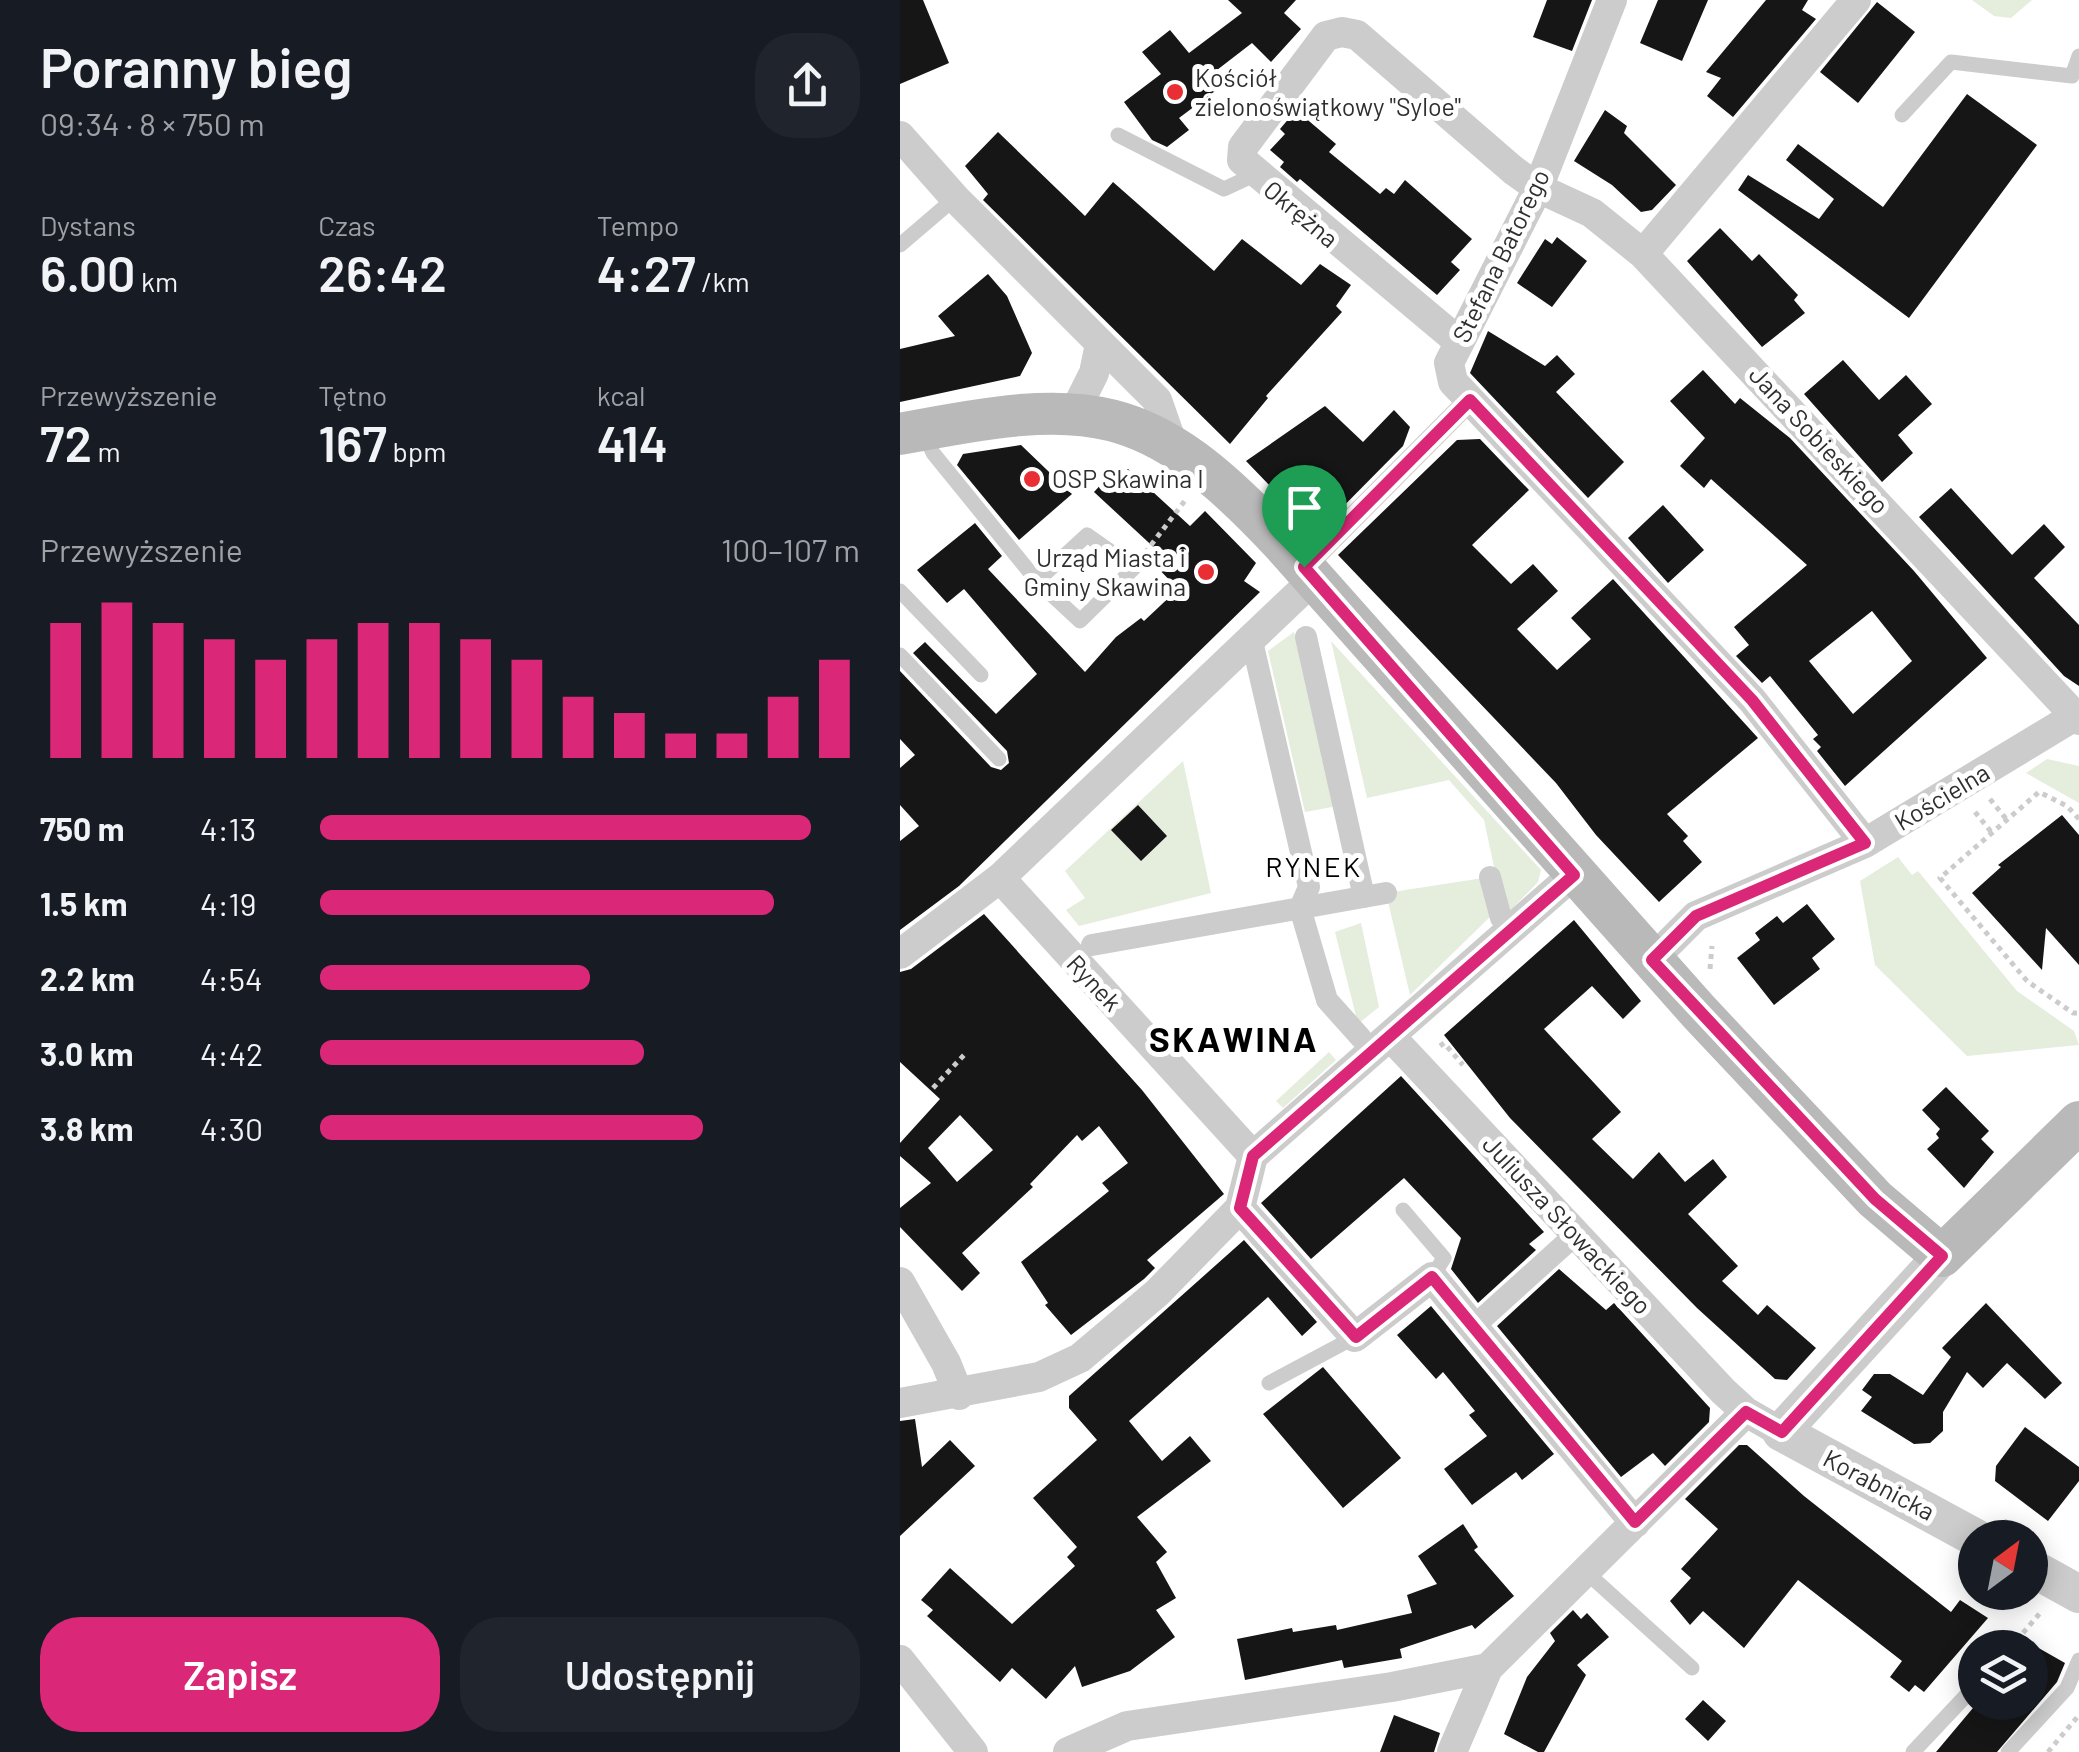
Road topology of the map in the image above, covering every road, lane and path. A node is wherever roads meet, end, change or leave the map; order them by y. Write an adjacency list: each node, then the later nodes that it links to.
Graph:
1 (1612, 0): 8 (street, Stefana Batorego)
2 (1856, 0): 11 (street)
3 (2079, 56): 4 (lane)
4 (1902, 115)
5 (1118, 135): 7 (lane)
6 (900, 136): 9 (street)
7 (1254, 175): 8 (street, Okrężna); 12 (street, Okrężna)
8 (1538, 188): 11 (street, Jana Sobieskiego); 12 (street, Stefana Batorego)
9 (955, 198): 10 (lane); 13 (street)
10 (900, 246)
11 (1643, 254): 27 (street, Jana Sobieskiego)
12 (1458, 342): 14 (street, Stefana Batorego)
13 (1100, 344): 15 (street); 17 (street)
14 (1470, 400): 20 (street); 32 (street)
15 (1074, 413): 16 (main road); 17 (main road)
16 (911, 432): 21 (lane)
17 (1172, 443): 20 (main road)
18 (1192, 492): 19 (path)
19 (1134, 568): 21 (lane); 21 (lane)
20 (1309, 573): 33 (main road); 35 (street)
21 (1036, 581)
22 (900, 591): 26 (lane)
23 (1306, 637): 36 (street, Rynek)
24 (1254, 650): 36 (street)
25 (900, 654): 28 (lane)
26 (981, 675)
27 (2077, 718): 32 (street, Kościelna)
28 (1000, 760)
29 (1975, 812): 31 (path)
30 (2079, 819): 31 (path)
31 (1992, 833): 43 (path)
32 (1865, 843): 41 (street, Kościelna)
33 (1574, 875): 41 (main road); 46 (street)
34 (1490, 877): 37 (street)
35 (1000, 878): 40 (street); 53 (street, Rynek)
36 (1300, 908): 39 (street, Rynek); 46 (street)
37 (1500, 918)
38 (1718, 939): 42 (path)
39 (1092, 945)
40 (900, 954)
41 (1652, 960): 57 (main road)
42 (1711, 975)
43 (2076, 1013): 44 (path)
44 (2079, 1022)
45 (1438, 1032): 47 (path)
46 (1376, 1037): 49 (street, Juliusza Słowackiego); 53 (street)
47 (1444, 1043): 49 (path); 50 (path)
48 (964, 1055): 51 (path)
49 (1418, 1066): 56 (street, Juliusza Słowackiego)
50 (1470, 1074)
51 (933, 1088)
52 (2079, 1122): 57 (main road)
53 (1253, 1156): 54 (street)
54 (1240, 1208): 61 (street); 63 (street)
55 (1403, 1210): 58 (lane)
56 (1576, 1234): 60 (street); 65 (street, Juliusza Słowackiego)
57 (1942, 1256): 66 (street)
58 (1432, 1277): 60 (street); 61 (street)
59 (900, 1282): 63 (street)
60 (1472, 1328): 67 (street)
61 (1356, 1337): 62 (lane)
62 (1269, 1384)
63 (958, 1395): 64 (street)
64 (900, 1403)
65 (1746, 1412): 66 (street, Juliusza Słowackiego); 67 (street)
66 (1782, 1432): 68 (street, Korabnicka)
67 (1635, 1522): 69 (street)
68 (1958, 1528)
69 (1585, 1572): 74 (street); 75 (lane)
70 (2064, 1598): 71 (path)
71 (2029, 1630)
72 (900, 1660): 79 (street)
73 (2079, 1660): 84 (lane)
74 (1488, 1668): 78 (street); 80 (street)
75 (1692, 1668)
76 (1958, 1704): 83 (lane)
77 (2079, 1715): 85 (path)
78 (1464, 1724): 81 (street); 82 (street)
79 (972, 1752)
80 (1068, 1752)
81 (1452, 1752)
82 (1484, 1752)
83 (1913, 1752)
84 (2008, 1752)
85 (2048, 1752)

